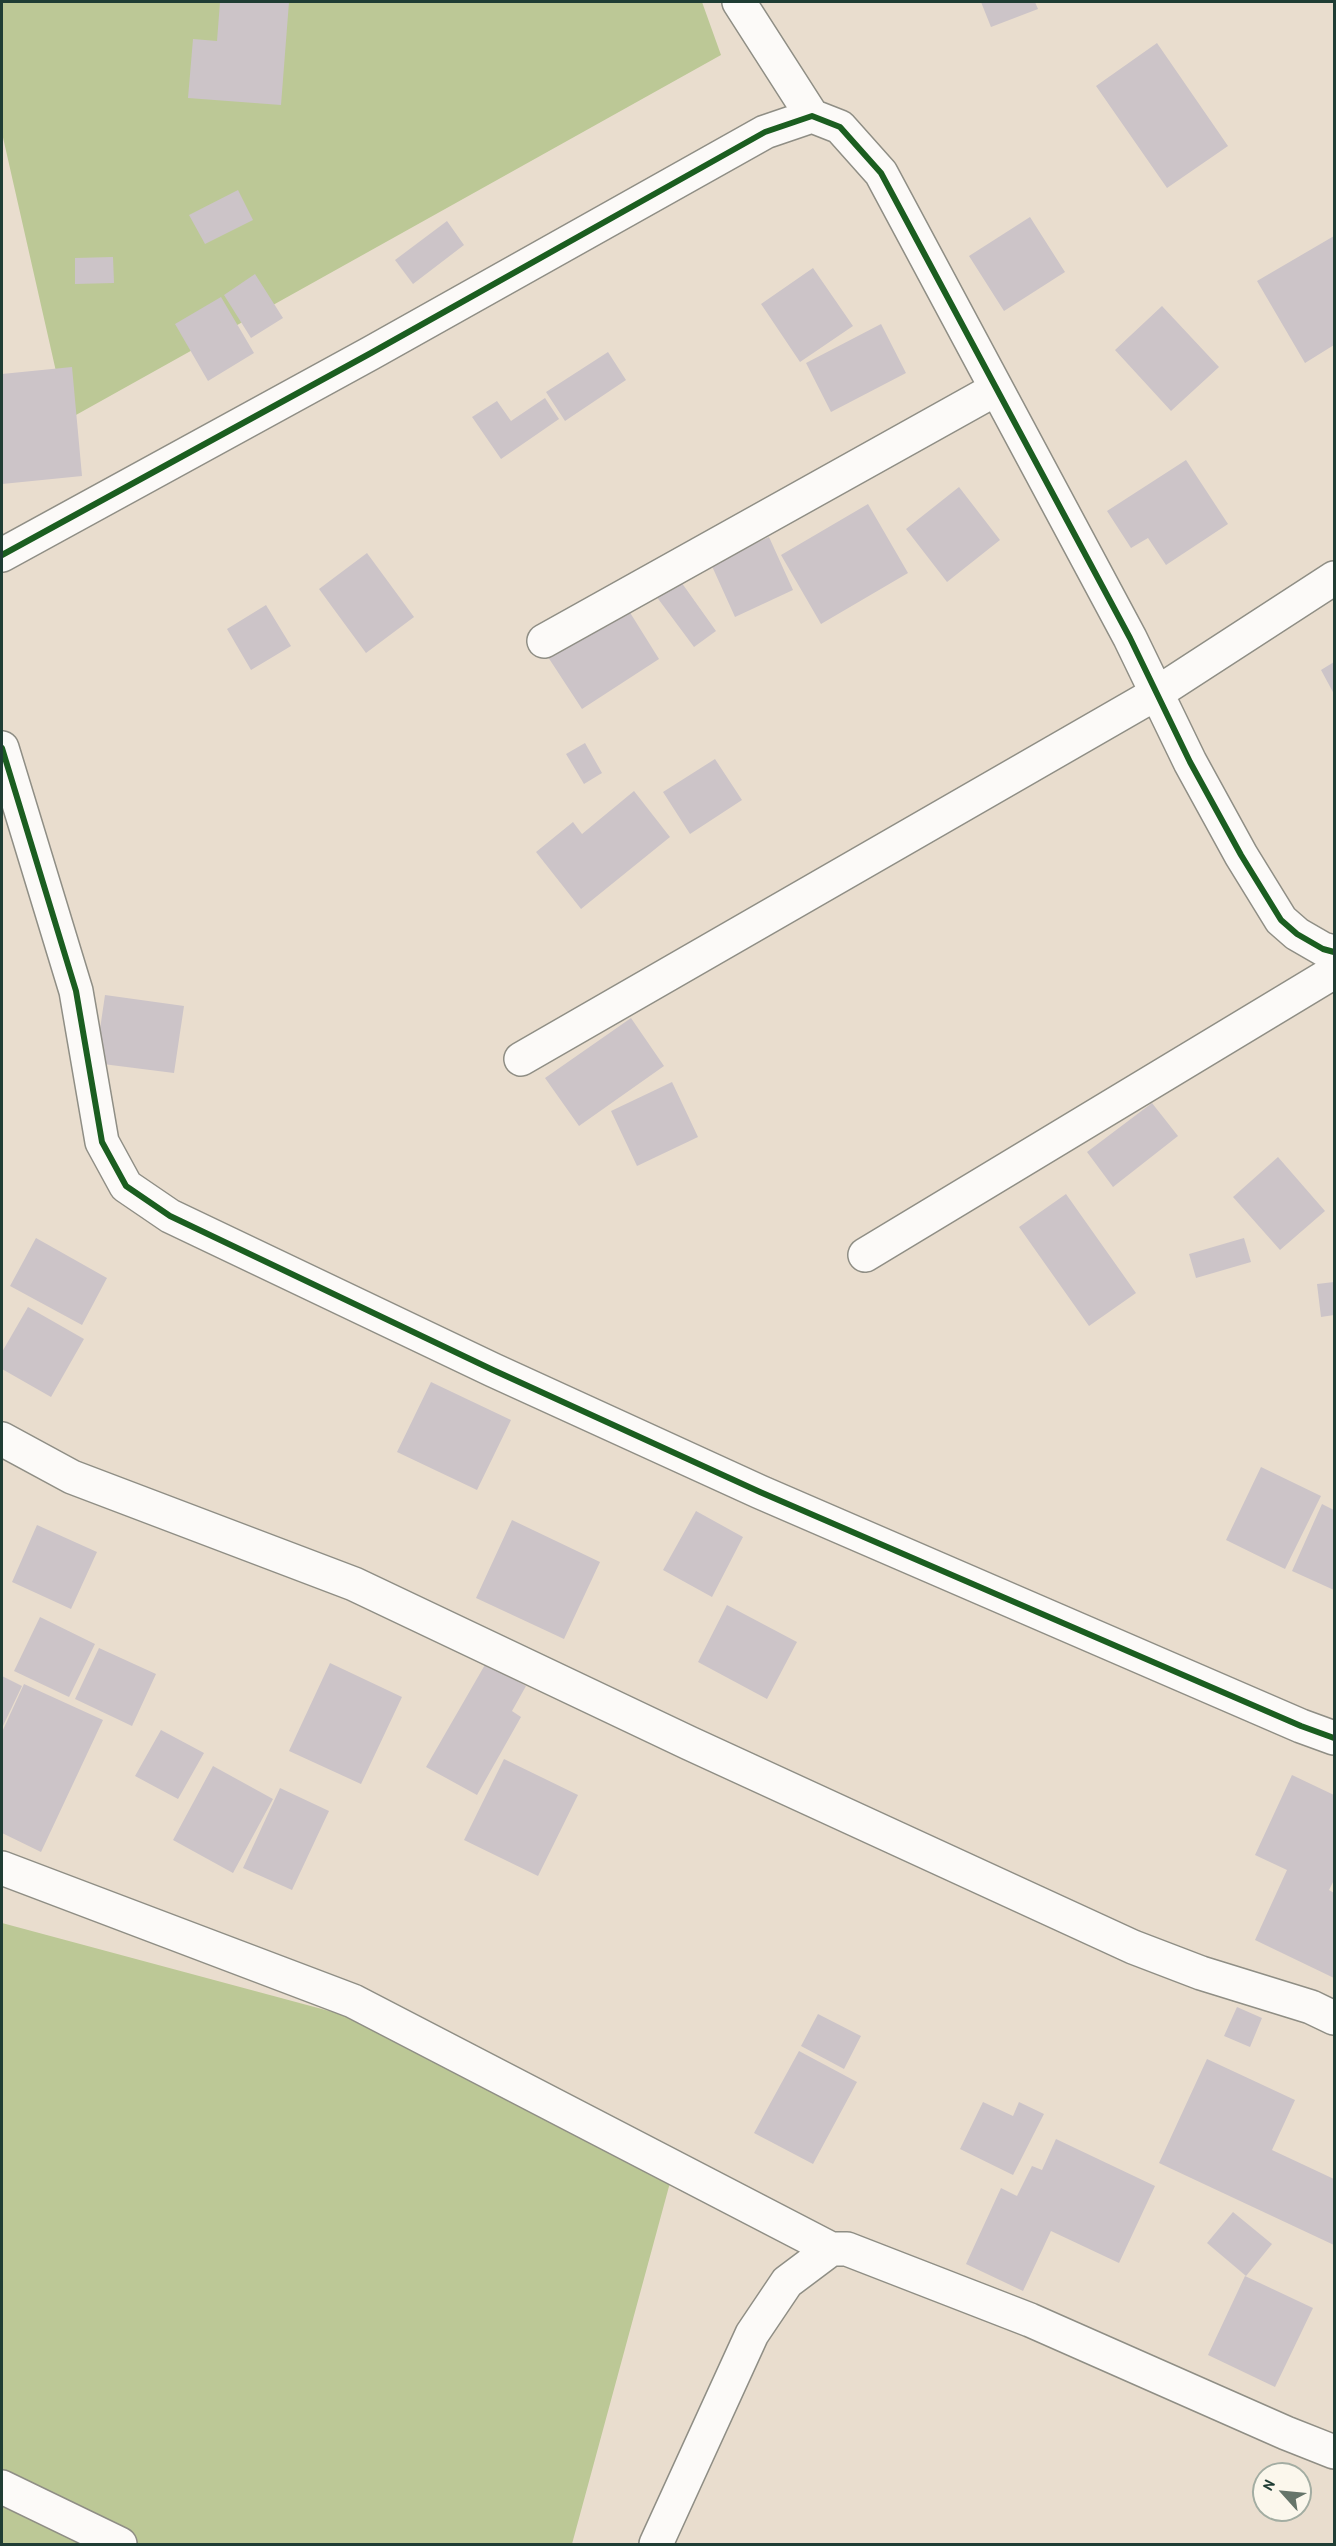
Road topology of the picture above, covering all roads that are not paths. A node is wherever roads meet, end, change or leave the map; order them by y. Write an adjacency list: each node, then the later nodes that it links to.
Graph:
1 (739, 2): 2 (street)
2 (812, 116): 3 (street); 4 (street)
3 (996, 389): 6 (street); 7 (street)
4 (2, 555)
5 (1335, 578): 7 (street)
6 (544, 641)
7 (1157, 693): 9 (street); 11 (street)
8 (2, 748): 14 (street)
9 (1335, 952)
10 (1335, 972): 12 (street)
11 (521, 1059)
12 (865, 1255)
13 (2, 1439): 16 (street)
14 (1335, 1738)
15 (2, 1868): 17 (street)
16 (1335, 2018)
17 (831, 2249): 18 (street); 21 (street)
18 (1335, 2452)
19 (2, 2487): 20 (street)
20 (120, 2544)
21 (656, 2544)

